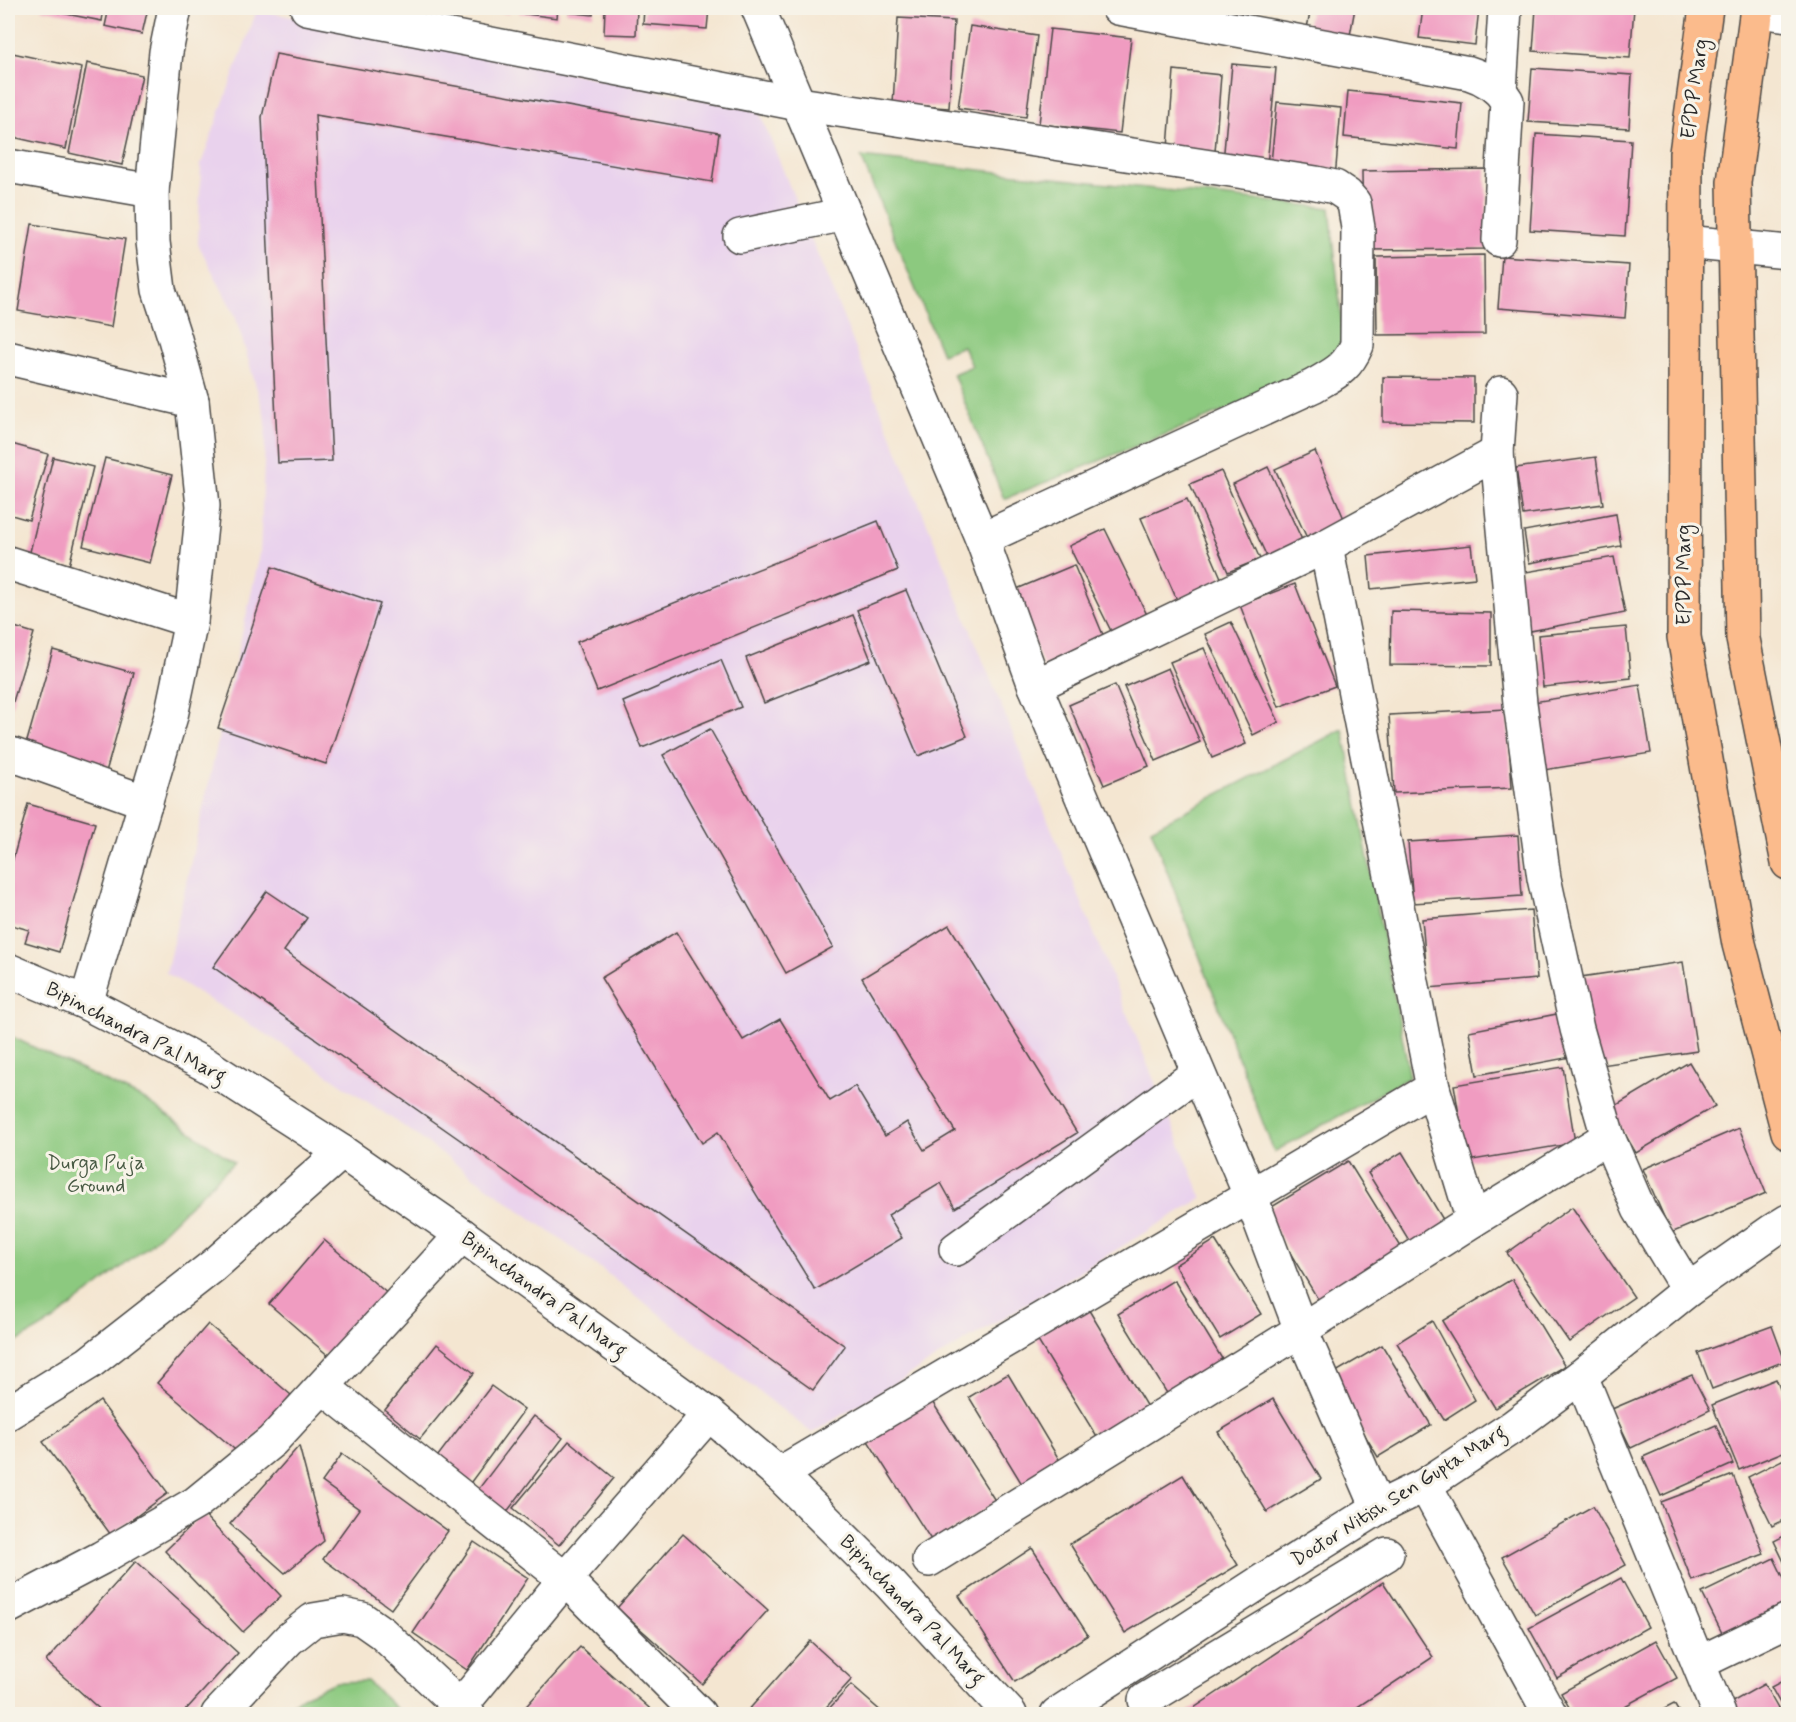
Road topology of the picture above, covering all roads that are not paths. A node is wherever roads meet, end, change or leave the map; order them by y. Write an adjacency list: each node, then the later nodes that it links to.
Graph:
1 (176, 8): 12 (street)
2 (307, 8): 10 (street)
3 (758, 8): 10 (street)
4 (1118, 8): 9 (street)
5 (1505, 8): 9 (street)
6 (1706, 8): 16 (main road, EPDP Marg)
7 (1757, 9): 8 (street); 17 (main road)
8 (1788, 15)
9 (1500, 91): 15 (street)
10 (799, 104): 13 (street); 23 (street)
11 (8, 166): 12 (street)
12 (152, 191): 21 (street)
13 (845, 214): 14 (street); 23 (street)
14 (740, 236)
15 (1499, 240)
16 (1685, 242): 17 (street); 35 (main road, EPDP Marg)
17 (1735, 247): 18 (street); 30 (main road)
18 (1788, 252)
19 (8, 358): 21 (street)
20 (1501, 393): 22 (street)
21 (192, 401): 26 (street)
22 (1497, 453): 24 (street); 36 (street)
23 (982, 539): 27 (street)
24 (1326, 546): 27 (street); 34 (street)
25 (8, 563): 26 (street)
26 (192, 621): 29 (street)
27 (1035, 686): 33 (street)
28 (8, 753): 29 (street)
29 (146, 802): 32 (street)
30 (1788, 863)
31 (8, 970): 32 (street, Bipinchandra Pal Marg)
32 (86, 1003): 37 (street, Bipinchandra Pal Marg)
33 (1198, 1073): 38 (street); 42 (street)
34 (1433, 1088): 38 (street); 39 (street)
35 (1788, 1132)
36 (1608, 1137): 39 (street); 43 (street)
37 (342, 1152): 41 (street, Bipinchandra Pal Marg); 47 (street)
38 (1251, 1197): 44 (street); 49 (street)
39 (1473, 1220): 44 (street)
40 (1788, 1221): 43 (street, Doctor Nitish Sen Gupta Marg)
41 (462, 1235): 46 (street); 48 (street, Bipinchandra Pal Marg)
42 (956, 1250)
43 (1688, 1290): 45 (street, Doctor Nitish Sen Gupta Marg)
44 (1301, 1330): 51 (street); 53 (street)
45 (1581, 1376): 50 (street, Doctor Nitish Sen Gupta Marg); 59 (street)
46 (323, 1387): 54 (street); 56 (street)
47 (8, 1413)
48 (709, 1414): 49 (street, Bipinchandra Pal Marg); 54 (street)
49 (779, 1474): 64 (street, Bipinchandra Pal Marg)
50 (1425, 1485): 51 (street, Doctor Nitish Sen Gupta Marg); 66 (street)
51 (1378, 1508): 55 (street, Doctor Nitish Sen Gupta Marg)
52 (1387, 1554): 57 (street)
53 (929, 1560)
54 (565, 1579): 61 (street); 63 (street)
55 (1262, 1581): 57 (street); 65 (street, Doctor Nitish Sen Gupta Marg)
56 (8, 1606)
57 (1284, 1616): 60 (street)
58 (1788, 1620): 59 (street)
59 (1699, 1663): 67 (street)
60 (1145, 1700)
61 (464, 1711): 62 (street)
62 (218, 1714)
63 (699, 1714)
64 (1010, 1714)
65 (1056, 1714)
66 (1550, 1714)
67 (1719, 1714)

